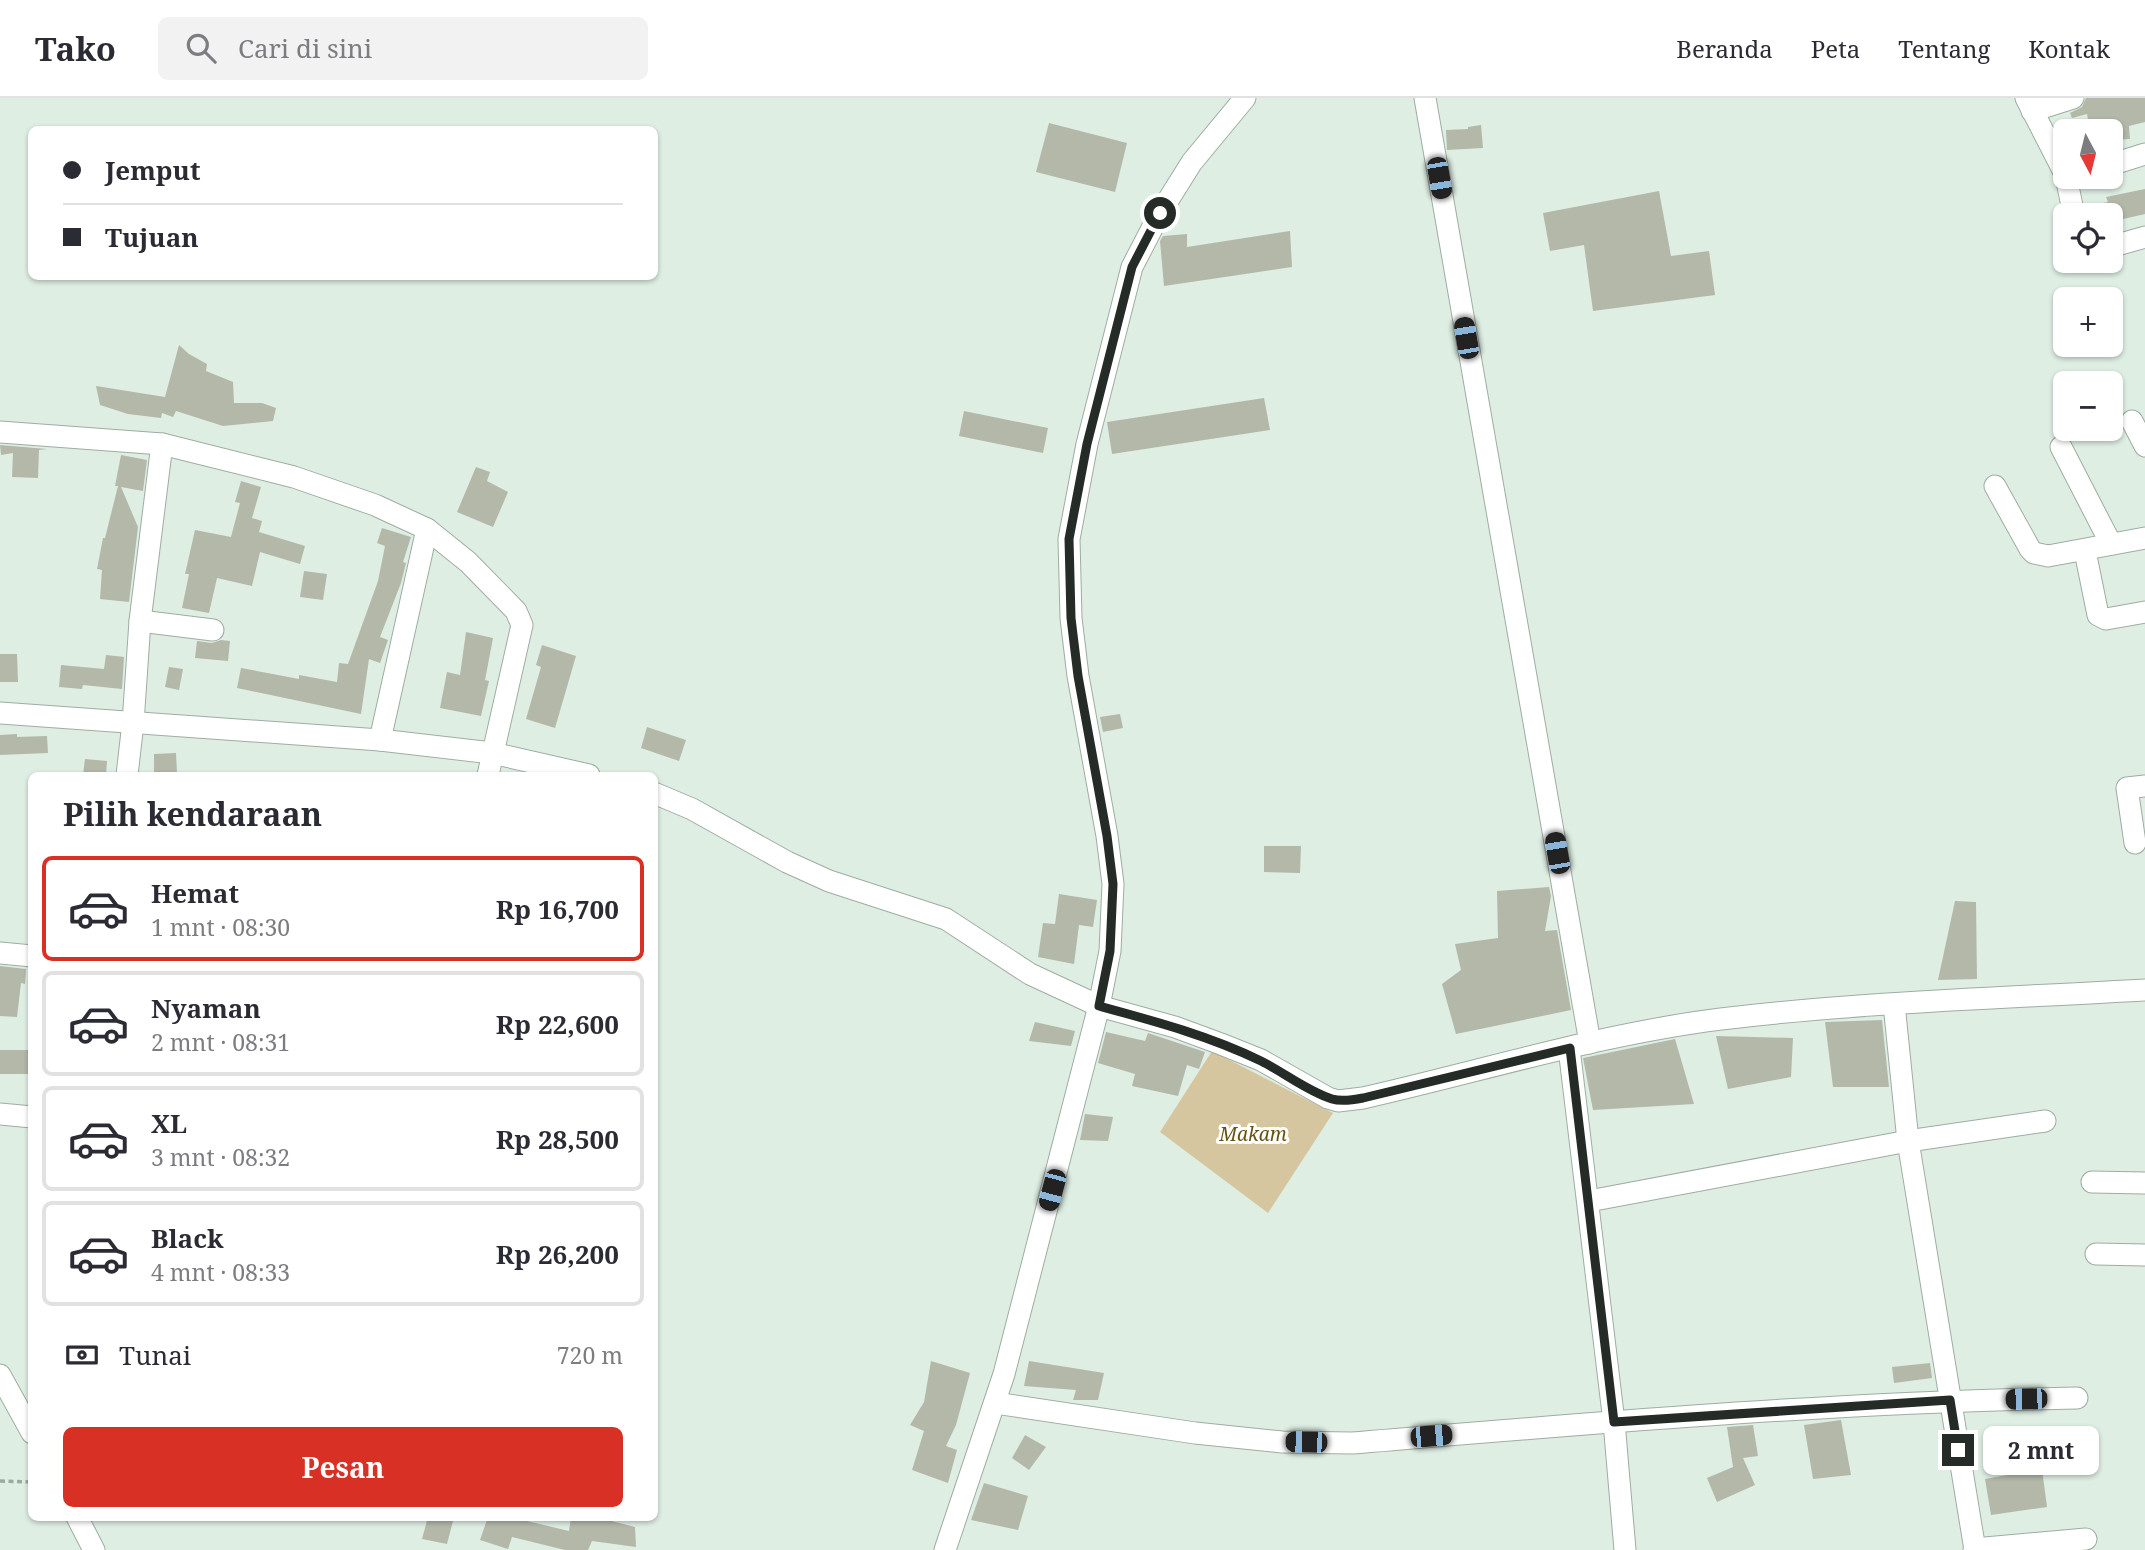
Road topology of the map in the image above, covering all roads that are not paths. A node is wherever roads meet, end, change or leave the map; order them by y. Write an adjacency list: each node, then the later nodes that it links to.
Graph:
1 (1245, 98): 37 (street)
2 (1425, 98): 38 (street)
3 (2073, 98): 4 (street)
4 (2029, 104): 5 (street)
5 (2053, 148)
6 (2145, 154): 7 (street)
7 (2123, 161)
8 (2145, 237): 9 (street)
9 (2123, 243)
10 (2132, 421): 13 (street)
11 (0, 432): 12 (street)
12 (162, 444): 16 (street); 21 (street)
13 (2145, 446)
14 (2061, 447): 18 (street)
15 (1996, 486): 18 (street)
16 (427, 528): 25 (street); 26 (street)
17 (2145, 538): 18 (street)
18 (2111, 544)
19 (2087, 561): 20 (street)
20 (2145, 612)
21 (140, 621): 22 (street); 24 (street)
22 (213, 630)
23 (0, 713): 24 (street)
24 (133, 723): 25 (street); 27 (street)
25 (380, 740): 26 (street)
26 (492, 753): 28 (street); 29 (street)
27 (127, 772)
28 (489, 772)
29 (576, 772)
30 (2145, 786): 32 (street)
31 (658, 795): 37 (street)
32 (2135, 843)
33 (0, 953): 34 (street)
34 (28, 956)
35 (2142, 996): 36 (street)
36 (1894, 1004): 38 (street); 42 (street)
37 (1099, 1006): 38 (street); 51 (street)
38 (1580, 1046): 45 (street)
39 (0, 1114): 40 (street)
40 (28, 1117)
41 (2045, 1121): 42 (street)
42 (1908, 1141): 45 (street); 50 (street)
43 (2092, 1182): 44 (street)
44 (2145, 1183)
45 (1589, 1200): 52 (street)
46 (2096, 1254): 47 (street)
47 (2145, 1255)
48 (0, 1374): 53 (street)
49 (2077, 1398): 50 (street)
50 (1950, 1400): 52 (street); 56 (street)
51 (995, 1404): 52 (street); 58 (street)
52 (1614, 1422): 59 (street)
53 (28, 1426)
54 (78, 1521): 57 (street)
55 (2086, 1539): 56 (street)
56 (1974, 1549)
57 (94, 1550)
58 (945, 1550)
59 (1625, 1550)

